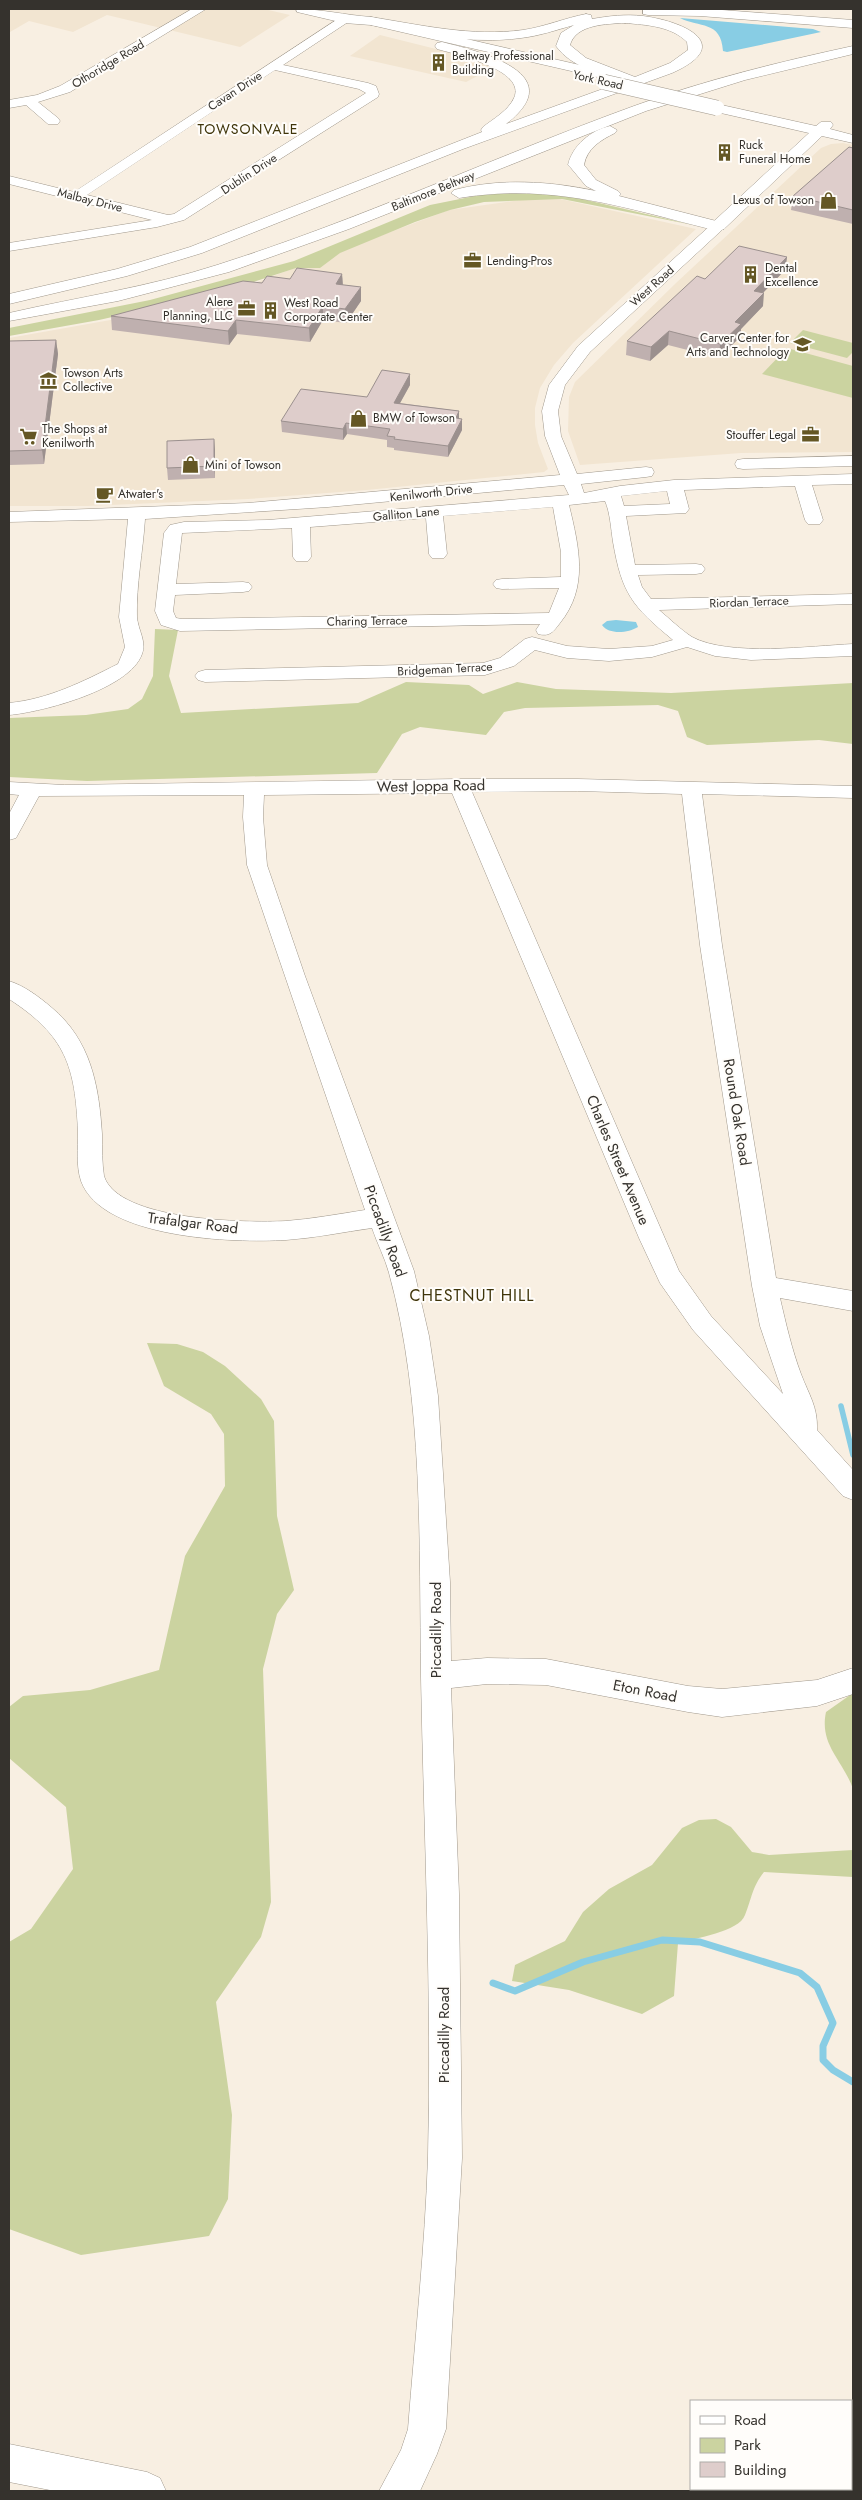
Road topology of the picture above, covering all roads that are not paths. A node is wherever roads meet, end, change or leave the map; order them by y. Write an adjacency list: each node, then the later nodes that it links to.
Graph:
1 (200, 9): 14 (street, Othoridge Road)
2 (302, 9): 4 (main road, York Road)
3 (600, 15): 5 (main road); 6 (main road); 10 (main road)
4 (344, 18): 5 (main road, York Road); 7 (main road, York Road); 11 (street, Cavan Drive)
5 (371, 21): 10 (main road, York Road)
6 (853, 24)
7 (419, 39): 10 (main road, York Road); 21 (main road)
8 (853, 39): 28 (main road, Baltimore Beltway)
9 (853, 52): 13 (main road, Baltimore Beltway)
10 (524, 59): 12 (main road, York Road)
11 (272, 66): 23 (street, Cavan Drive); 24 (street, Dublin Drive)
12 (619, 79): 16 (main road, York Road, bridge); 16 (main road, York Road); 21 (main road)
13 (702, 88): 25 (main road); 27 (main road, Baltimore Beltway)
14 (29, 101): 15 (street, Othoridge Road); 17 (street)
15 (9, 104)
16 (724, 106): 18 (main road, York Road)
17 (53, 121)
18 (823, 128): 19 (main road, York Road); 20 (main road, York Road); 25 (main road, West Road)
19 (853, 131)
20 (853, 139)
21 (458, 146): 28 (main road)
22 (9, 180): 23 (street, Malbay Drive)
23 (75, 196): 24 (street, Malbay Drive)
24 (170, 220): 26 (street, Dublin Drive)
25 (721, 224): 27 (main road); 33 (street, West Road)
26 (9, 248)
27 (222, 270): 29 (main road, Baltimore Beltway)
28 (9, 300)
29 (9, 317)
30 (853, 461): 31 (street)
31 (729, 465)
32 (684, 468): 33 (street, Kenilworth Drive)
33 (570, 479): 37 (street); 43 (street, Kenilworth Drive)
34 (853, 479): 35 (street, Galliton Lane)
35 (802, 480): 36 (street, Galliton Lane); 44 (street)
36 (674, 485): 39 (street, Galliton Lane); 39 (street)
37 (578, 498): 38 (street, Galliton Lane); 39 (street, Galliton Lane)
38 (560, 501): 40 (street, Galliton Lane); 50 (street)
39 (613, 503): 49 (street)
40 (434, 511): 45 (street, Galliton Lane); 46 (street)
41 (137, 515): 42 (street, Kenilworth Drive); 43 (street, Kenilworth Drive); 61 (street)
42 (9, 517)
43 (234, 518): 45 (street, Galliton Lane); 53 (street, Galliton Lane)
44 (814, 520)
45 (301, 523): 47 (street)
46 (438, 554)
47 (302, 557)
48 (696, 569): 49 (street)
49 (627, 570): 55 (street)
50 (571, 582): 51 (street); 56 (street, Bridgeman Terrace)
51 (502, 584)
52 (243, 587): 53 (street)
53 (167, 590): 56 (street, Charing Terrace)
54 (853, 599): 55 (street, Riordan Terrace)
55 (646, 605): 57 (street)
56 (554, 618): 58 (street, Bridgeman Terrace)
57 (686, 641): 58 (street); 59 (street)
58 (532, 643): 60 (street, Bridgeman Terrace)
59 (853, 650)
60 (205, 676)
61 (9, 709)
62 (459, 785): 64 (street, West Joppa Road); 65 (street, West Joppa Road); 73 (street, Charles Street Avenue)
63 (9, 788): 66 (street, West Joppa Road)
64 (254, 788): 66 (street, West Joppa Road); 70 (street, Piccadilly Road)
65 (691, 788): 67 (street, West Joppa Road); 71 (street, Round Oak Road)
66 (31, 791): 68 (street)
67 (853, 792)
68 (9, 833)
69 (9, 989): 70 (street, Trafalgar Road)
70 (380, 1217): 75 (street, Piccadilly Road)
71 (765, 1286): 72 (street); 73 (street, Round Oak Road)
72 (853, 1301)
73 (803, 1432): 74 (street, Charles Street Avenue)
74 (853, 1488)
75 (436, 1676): 76 (street, Eton Road); 79 (street, Piccadilly Road)
76 (853, 1681)
77 (9, 2463): 78 (street)
78 (147, 2491)
79 (398, 2491)

